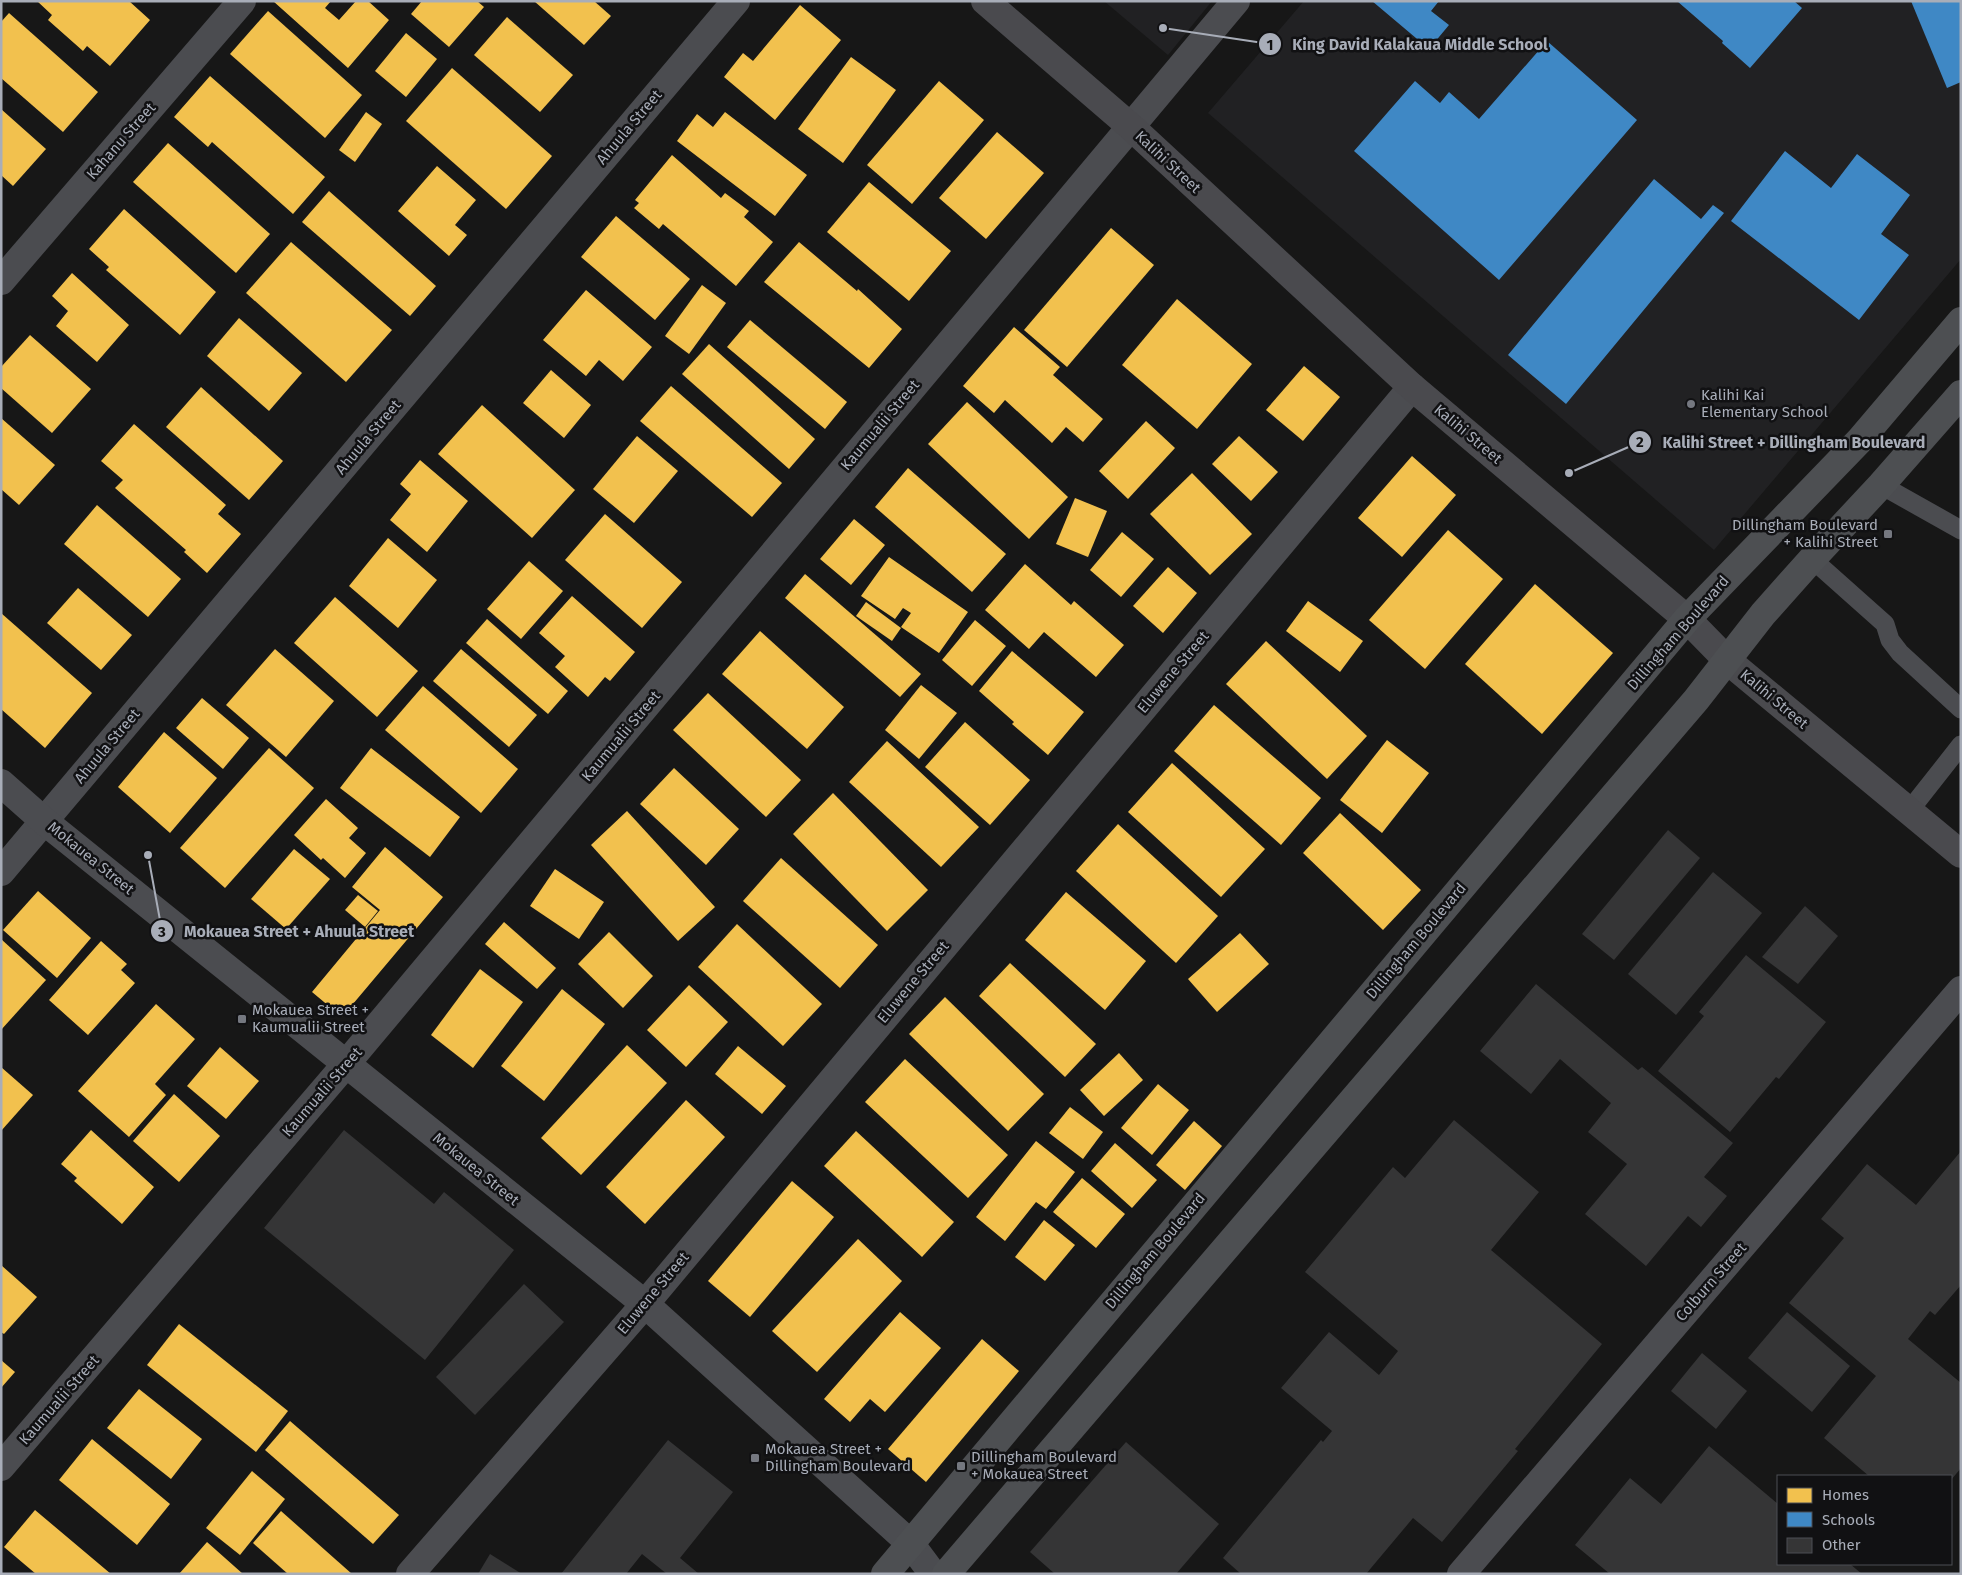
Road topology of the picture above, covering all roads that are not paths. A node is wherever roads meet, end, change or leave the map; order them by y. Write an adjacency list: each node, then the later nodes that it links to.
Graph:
1 (242, 1): 6 (street, Kahanu Street)
2 (736, 1): 19 (street, Ahuula Street)
3 (985, 1): 5 (main road, Kalihi Street)
4 (1236, 1): 5 (street, Kaumualii Street)
5 (1130, 126): 8 (main road, Kalihi Street); 23 (street, Kaumualii Street)
6 (1, 281)
7 (1961, 321): 13 (main road, Dillingham Boulevard)
8 (1412, 386): 13 (main road, Kalihi Street); 24 (street, Eluwene Street)
9 (1961, 394): 10 (main road)
10 (1881, 485): 11 (lane); 12 (main road)
11 (1961, 530)
12 (1812, 559): 14 (main road); 15 (lane)
13 (1687, 619): 14 (main road, Kalihi Street); 26 (main road, Dillingham Boulevard)
14 (1728, 661): 18 (main road, Kalihi Street); 30 (main road)
15 (1961, 709)
16 (1961, 745): 18 (lane)
17 (1, 783): 19 (street, Mokauea Street)
18 (1910, 811): 20 (main road, Kalihi Street)
19 (44, 821): 21 (street, Ahuula Street); 23 (street, Mokauea Street)
20 (1961, 854)
21 (1, 872)
22 (1961, 990): 31 (street, Colburn Street)
23 (346, 1064): 24 (street, Mokauea Street); 25 (street, Kaumualii Street)
24 (644, 1304): 26 (street, Mokauea Street); 27 (street, Eluwene Street)
25 (1, 1467)
26 (910, 1543): 28 (main road, Dillingham Boulevard); 29 (street, Mokauea Street)
27 (410, 1574)
28 (885, 1574)
29 (933, 1574)
30 (946, 1574)
31 (1461, 1574)

